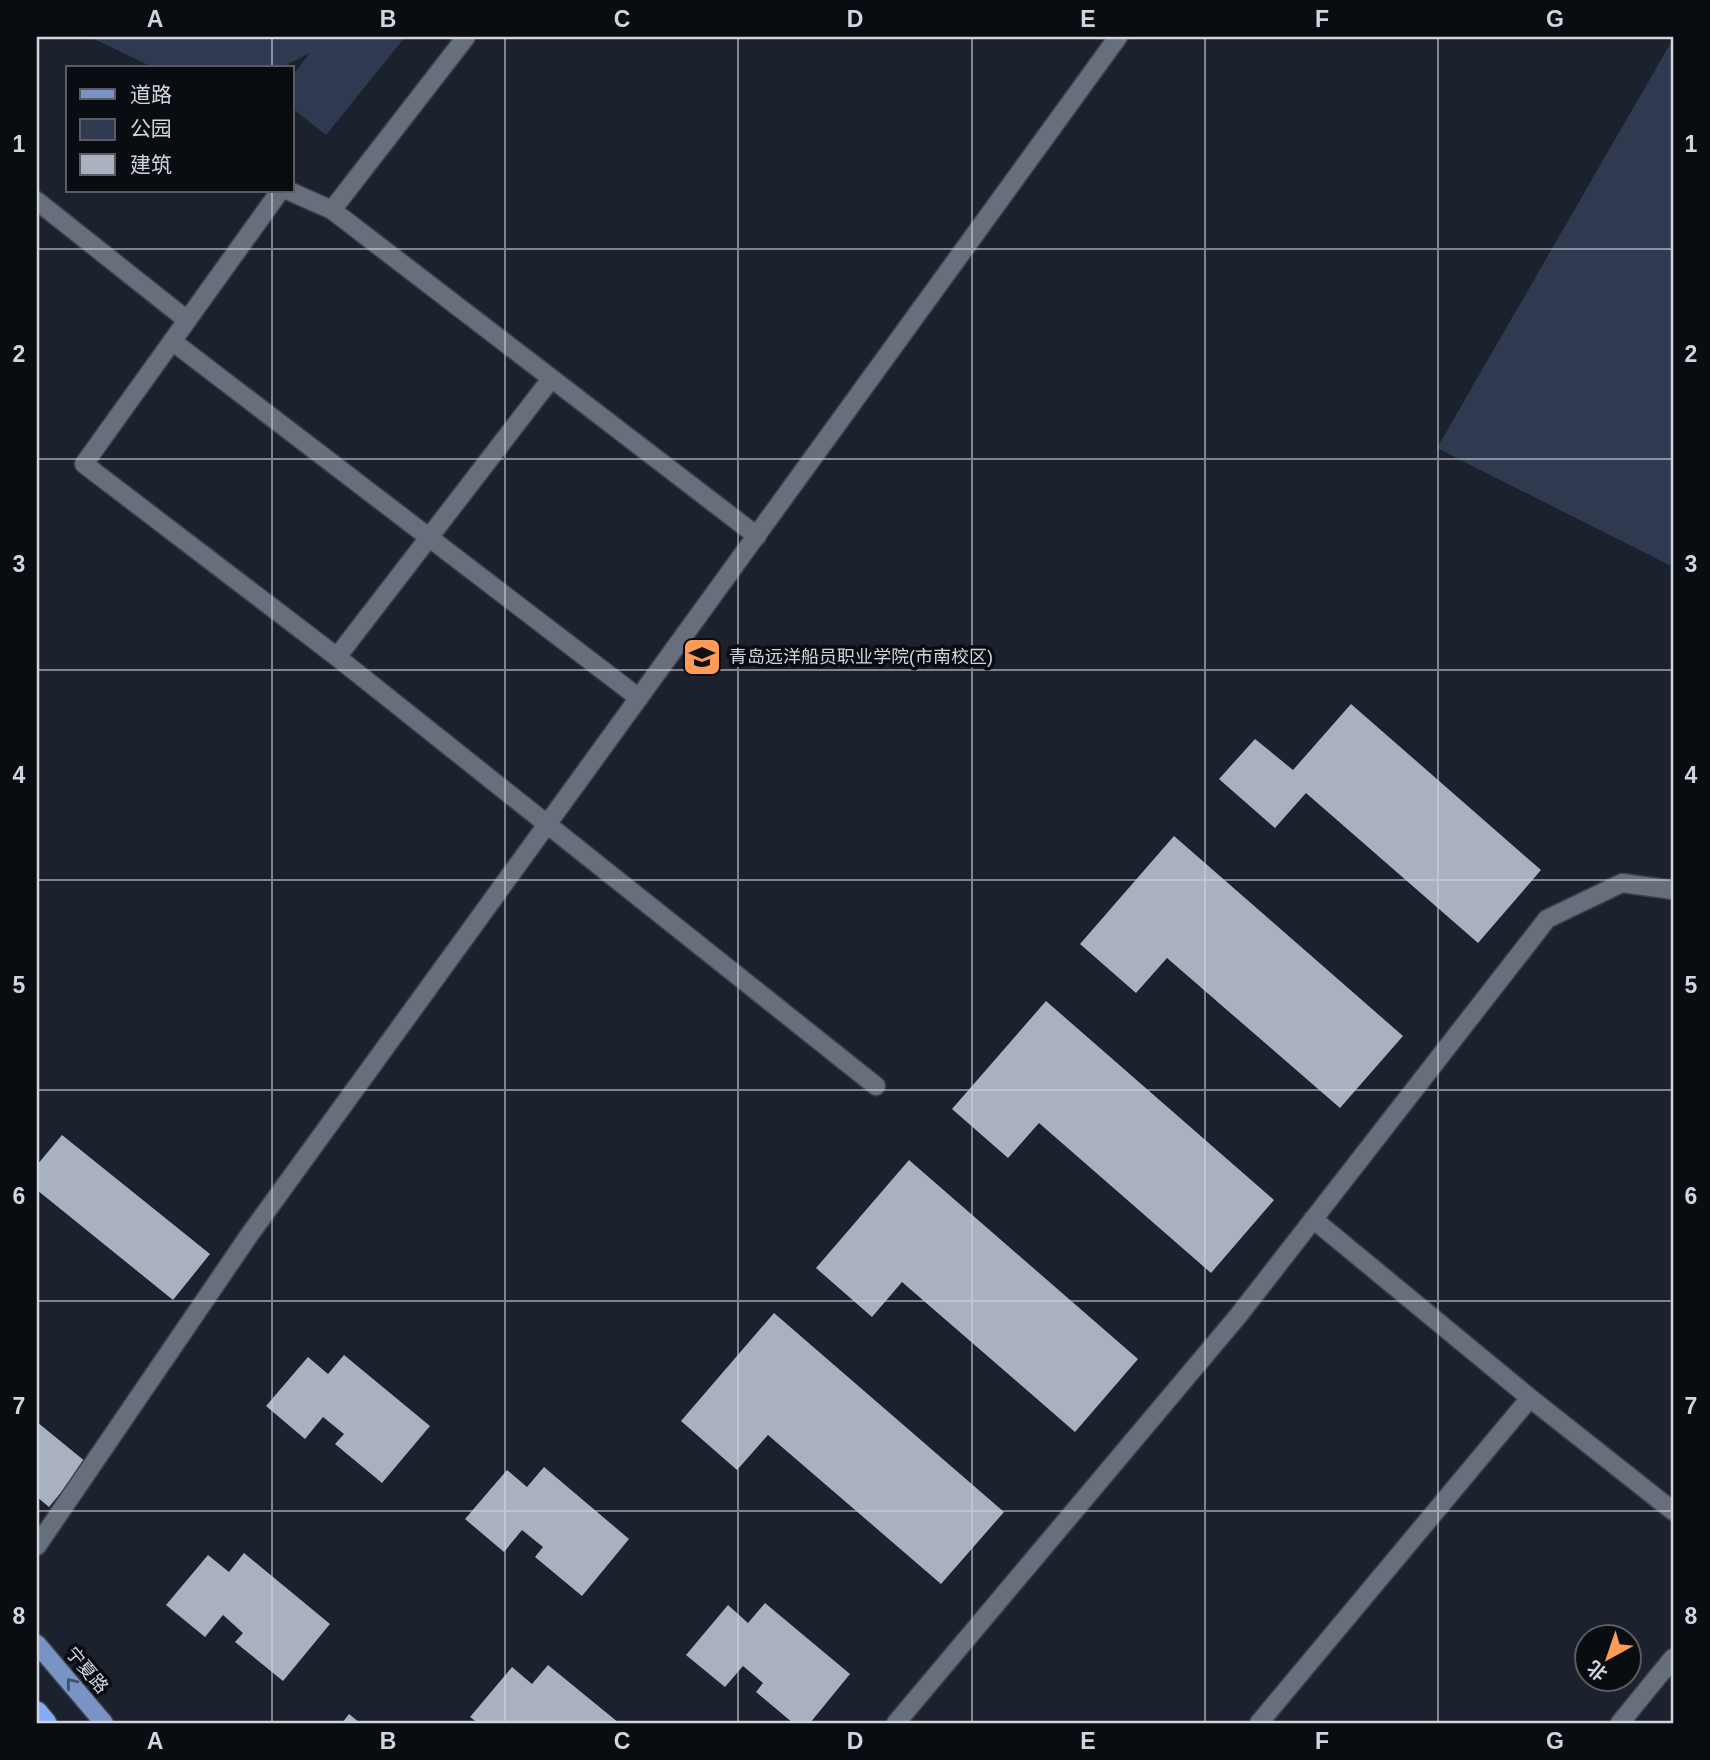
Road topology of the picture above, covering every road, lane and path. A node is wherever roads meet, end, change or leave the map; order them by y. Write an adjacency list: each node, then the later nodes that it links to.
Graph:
1 (466, 37): 6 (street)
2 (1118, 37): 10 (street)
3 (279, 192): 7 (street)
4 (291, 192): 6 (street)
5 (37, 201): 7 (street)
6 (332, 210): 9 (street)
7 (187, 320): 8 (street)
8 (172, 341): 11 (street); 12 (street)
9 (551, 379): 10 (street); 11 (street)
10 (757, 536): 13 (street)
11 (430, 538): 12 (street); 13 (street)
12 (337, 657): 14 (street)
13 (639, 698): 14 (street)
14 (548, 824): 16 (street); 20 (street)
15 (1673, 890): 17 (street)
16 (876, 1086)
17 (1313, 1219): 18 (street); 26 (street)
18 (1531, 1398): 19 (street); 27 (street)
19 (1673, 1511)
20 (37, 1546)
21 (37, 1643): 25 (main road, 宁夏路, one-way to 21)
22 (1673, 1658): 28 (street)
23 (37, 1712): 24 (highway)
24 (46, 1723)
25 (104, 1723)
26 (896, 1723)
27 (1259, 1723)
28 (1620, 1723)

